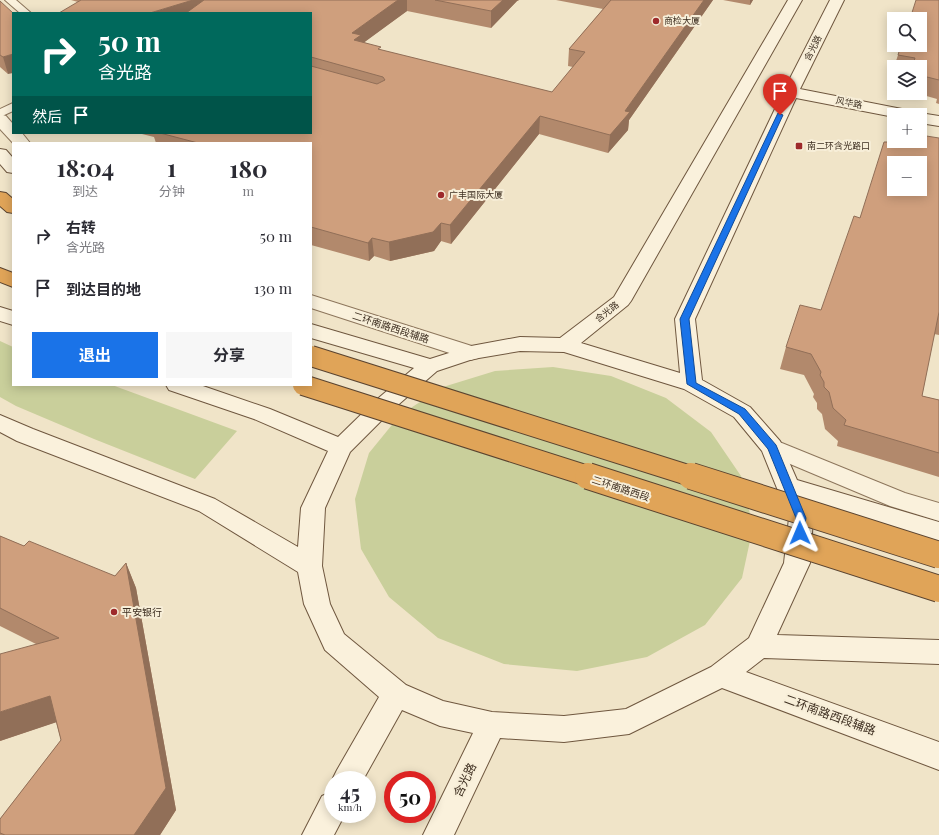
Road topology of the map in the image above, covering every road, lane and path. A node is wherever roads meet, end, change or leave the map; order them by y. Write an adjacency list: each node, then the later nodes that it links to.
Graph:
1 (10, 0): 4 (lane)
2 (795, 0): 25 (main road, 含光路)
3 (837, 0): 5 (main road, 含光路)
4 (25, 12)
5 (791, 92): 7 (main road, 风华路); 29 (main road, 含光路)
6 (12, 107): 8 (lane)
7 (887, 111)
8 (0, 114)
9 (0, 119): 12 (main road)
10 (927, 119): 11 (main road)
11 (939, 121)
12 (12, 132)
13 (14, 134): 14 (main road)
14 (21, 142)
15 (0, 154): 16 (main road)
16 (12, 167)
17 (0, 197): 18 (highway)
18 (12, 207)
19 (0, 274): 20 (highway)
20 (12, 280)
21 (312, 301): 26 (main road, 二环南路西段辅路)
22 (0, 312): 23 (main road)
23 (12, 318)
24 (312, 331): 28 (main road)
25 (565, 344): 26 (main road); 29 (main road)
26 (471, 353): 28 (main road)
27 (312, 356): 38 (highway, bridge)
28 (430, 366): 33 (main road)
29 (692, 384): 34 (main road)
30 (180, 386): 33 (main road)
31 (306, 386): 40 (highway, 二环南路西段, bridge)
32 (0, 423): 39 (main road)
33 (341, 447): 39 (main road)
34 (772, 447): 35 (main road); 36 (main road)
35 (789, 486): 37 (main road); 41 (main road)
36 (939, 512)
37 (939, 532)
38 (939, 555)
39 (309, 566): 44 (main road)
40 (939, 589)
41 (759, 646): 42 (main road); 43 (main road)
42 (939, 652)
43 (721, 675): 45 (main road); 46 (main road, 二环南路西段辅路)
44 (396, 694): 45 (main road); 47 (main road)
45 (492, 725): 50 (main road, 含光路)
46 (939, 756)
47 (352, 771)
48 (324, 822): 49 (main road)
49 (317, 835)
50 (438, 835)

